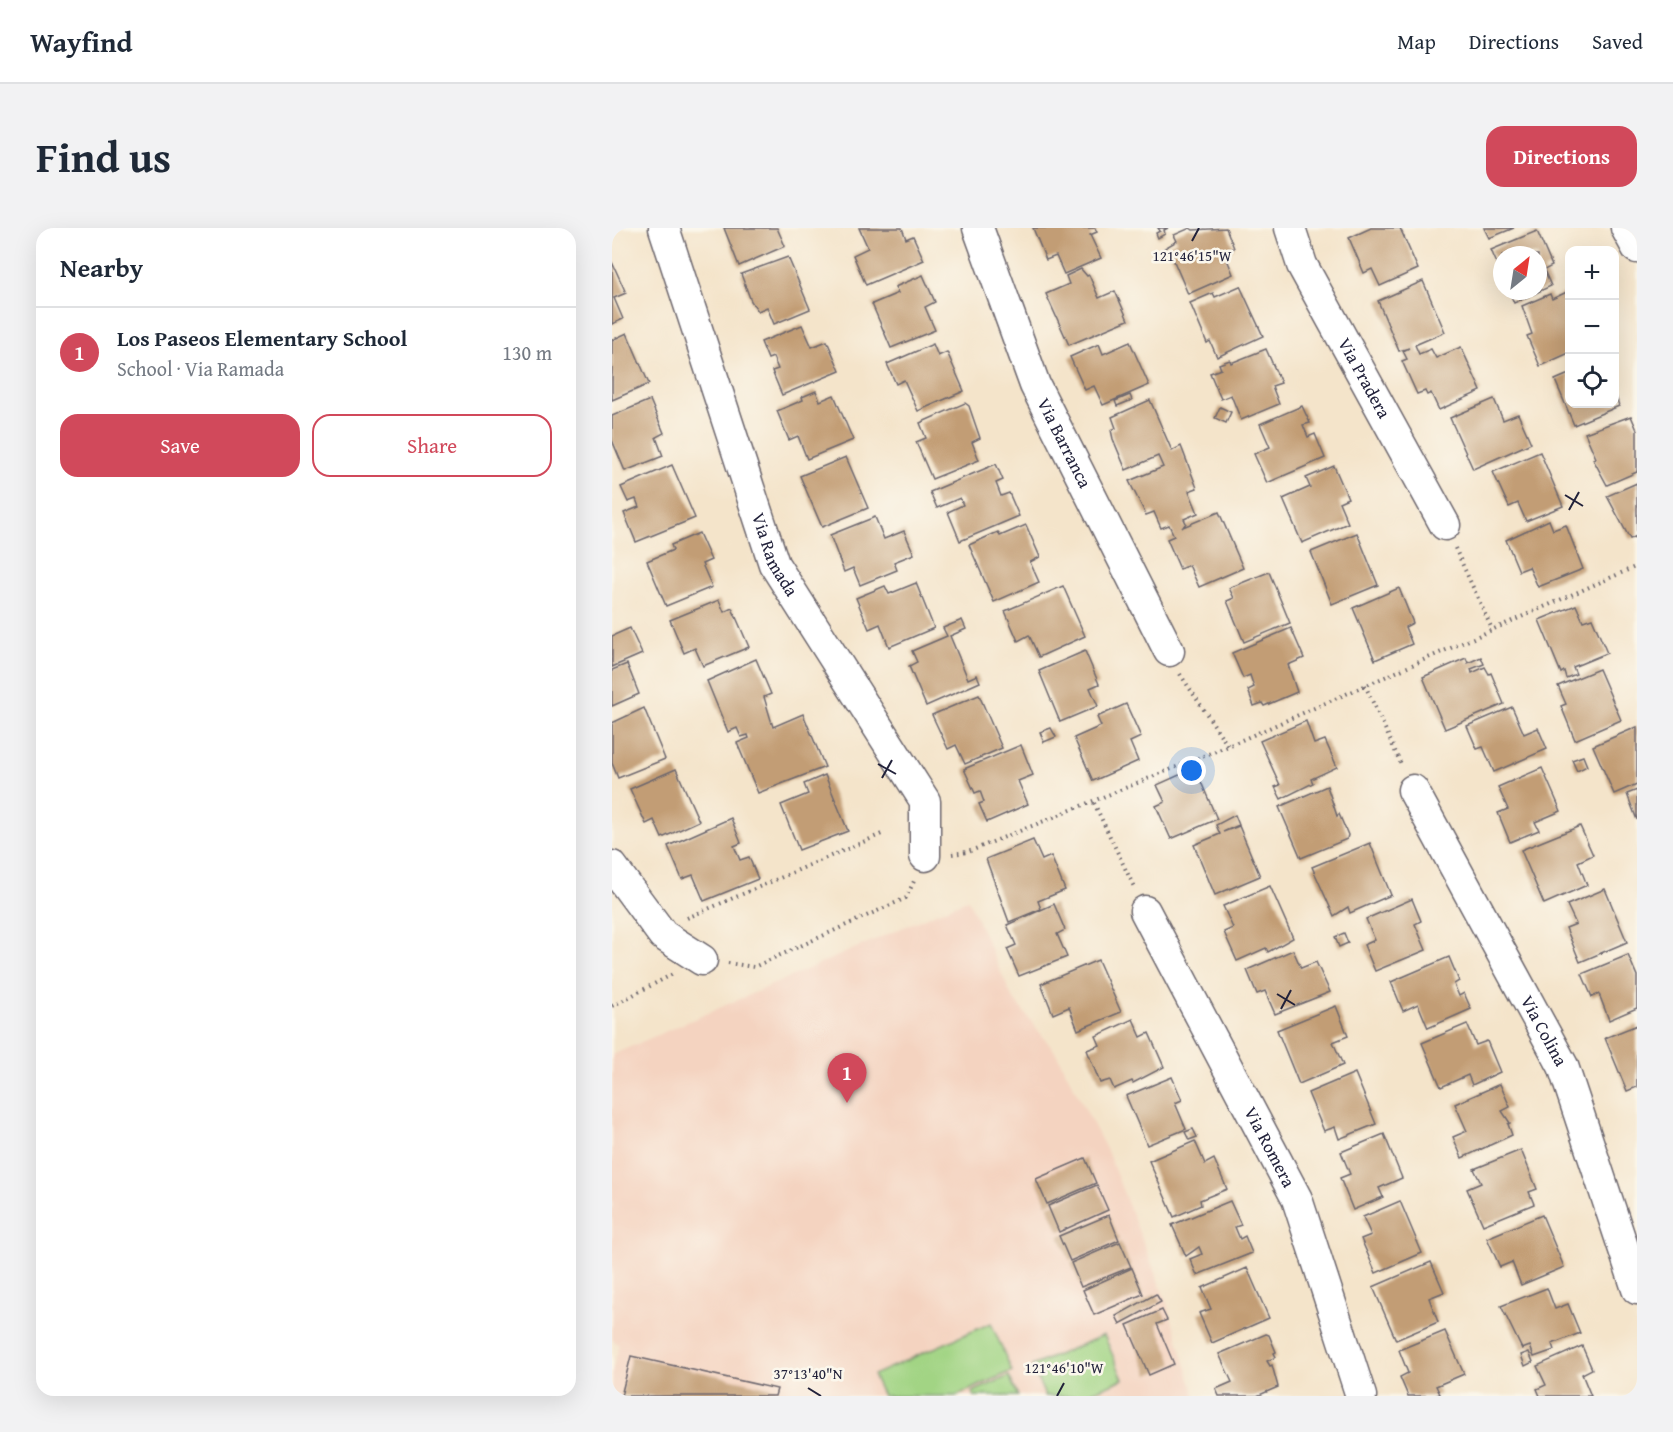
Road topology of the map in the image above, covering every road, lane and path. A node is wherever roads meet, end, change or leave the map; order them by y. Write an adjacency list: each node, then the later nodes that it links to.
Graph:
1 (664, 228): 15 (street, Via Ramada)
2 (978, 228): 9 (street, Via Barranca)
3 (1290, 228): 6 (street, Via Pradera)
4 (1626, 228): 5 (street)
5 (1637, 248)
6 (1445, 525): 8 (path)
7 (1637, 566): 8 (path)
8 (1492, 630): 10 (path)
9 (1168, 651): 11 (path)
10 (1365, 685): 11 (path); 12 (path)
11 (1228, 746): 13 (path)
12 (1413, 790): 21 (street, Via Colina)
13 (1094, 802): 15 (path); 17 (path)
14 (884, 833): 18 (path)
15 (925, 856): 19 (path)
16 (612, 866): 19 (street)
17 (1146, 911): 22 (street, Via Romera)
18 (686, 918)
19 (702, 960): 20 (path)
20 (612, 1006)
21 (1637, 1289)
22 (1361, 1396)

